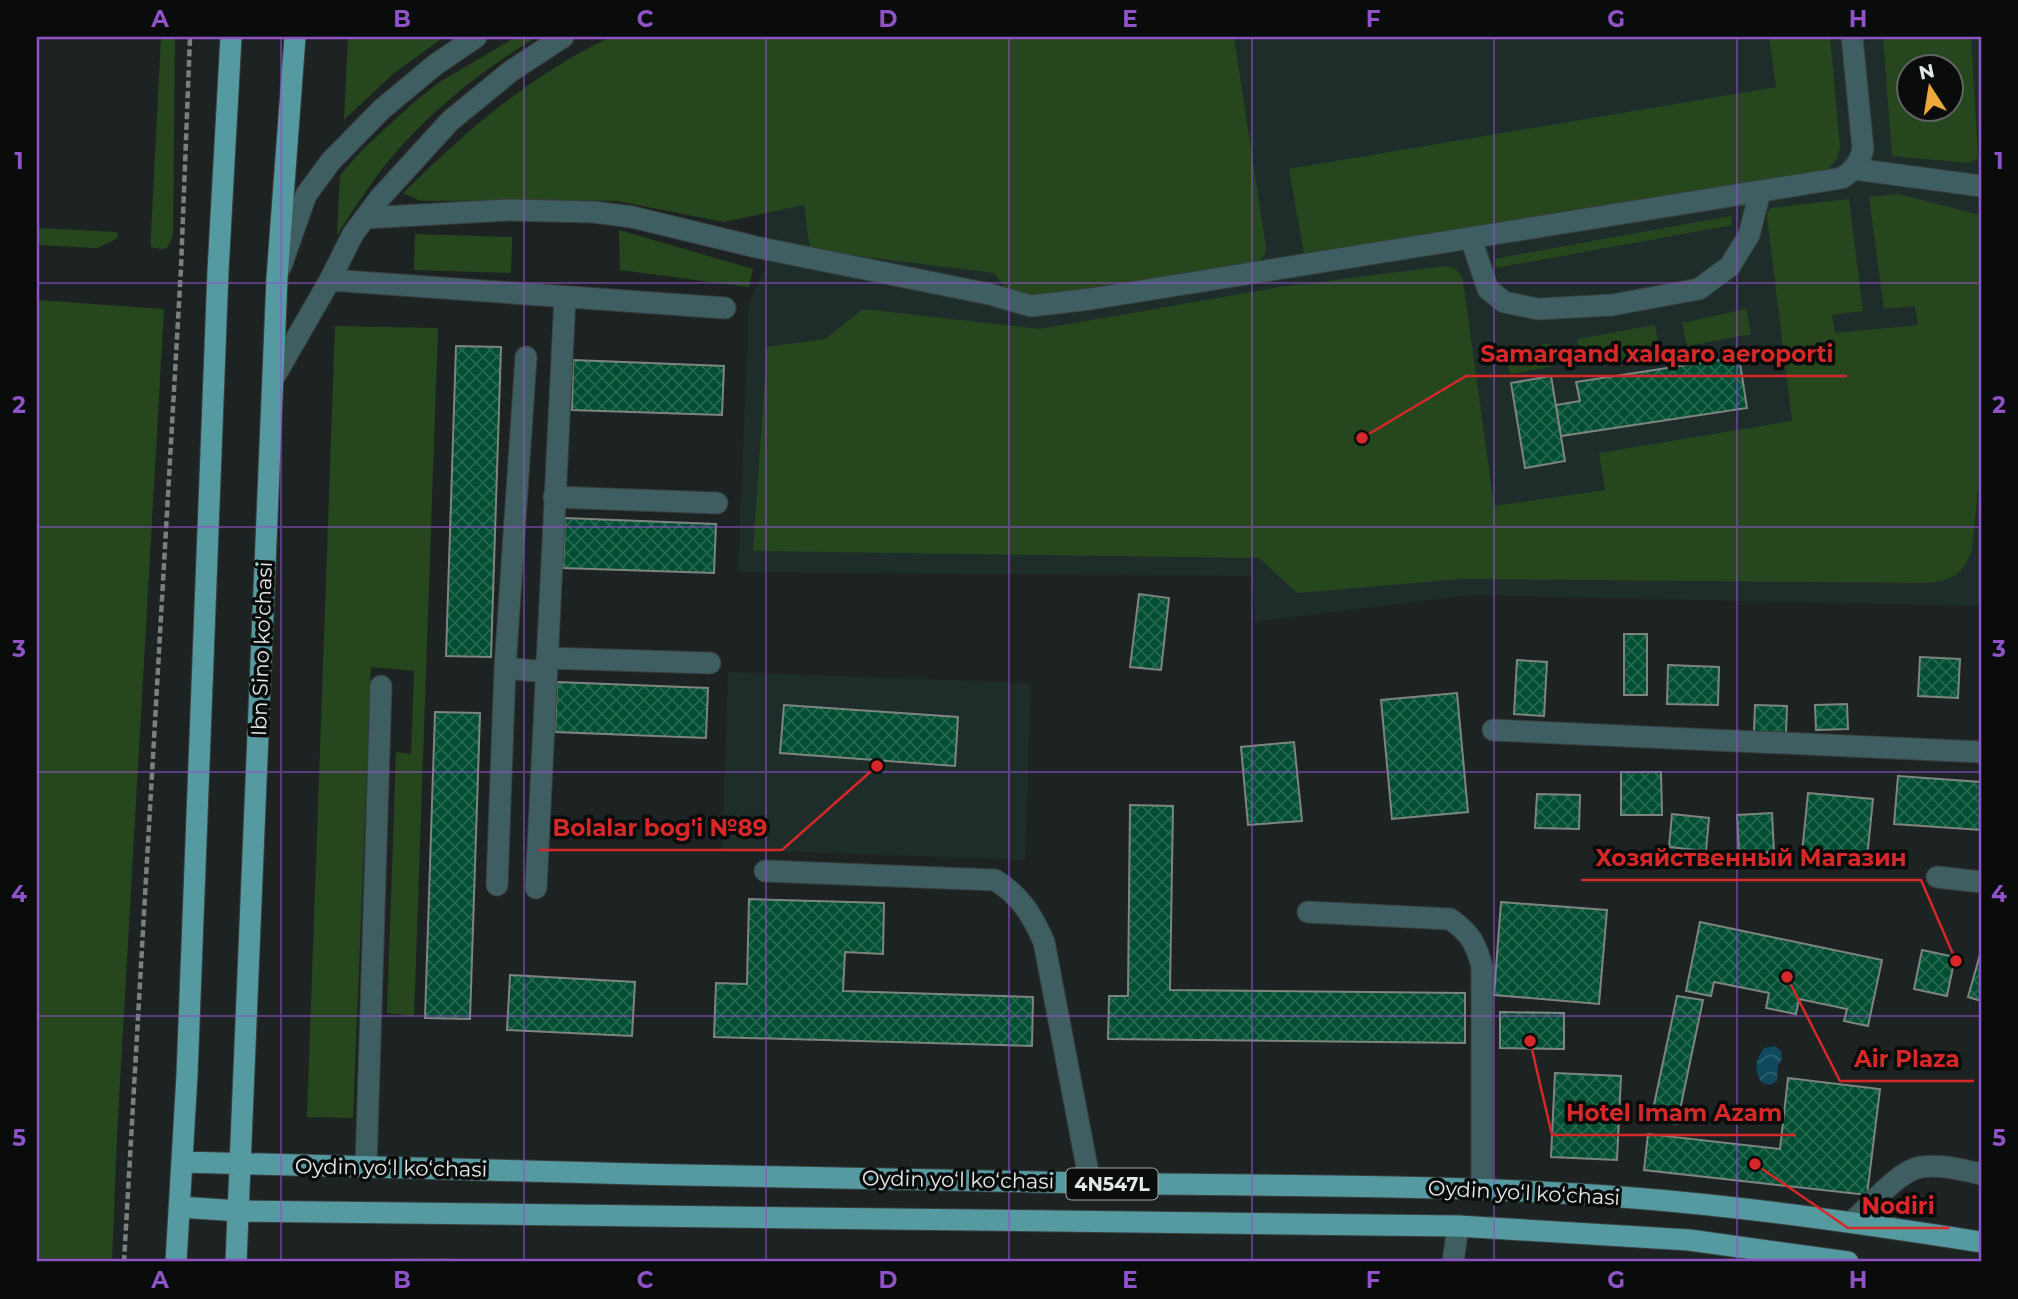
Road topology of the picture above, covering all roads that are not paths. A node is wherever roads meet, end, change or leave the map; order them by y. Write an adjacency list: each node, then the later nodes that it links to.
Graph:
1 (231, 37): 31 (main road)
2 (295, 37): 11 (main road, Ibn Sino ko'chasi)
3 (476, 37): 11 (street)
4 (564, 37): 9 (street)
5 (1852, 37): 6 (street)
6 (1854, 169): 7 (street); 8 (street)
7 (1981, 186)
8 (1760, 192): 10 (street); 10 (street)
9 (365, 218): 10 (street); 12 (street)
10 (1472, 239)
11 (277, 278): 16 (main road, Ibn Sino ko'chasi)
12 (330, 281): 13 (street); 16 (street)
13 (565, 296): 14 (street); 17 (street)
14 (725, 307)
15 (526, 357): 21 (street)
16 (273, 379): 32 (main road, Ibn Sino ko'chasi)
17 (554, 497): 18 (street); 20 (street)
18 (718, 503)
19 (710, 663): 20 (street)
20 (547, 665): 21 (street); 29 (street)
21 (505, 668): 28 (street)
22 (381, 687): 33 (street)
23 (1493, 730): 24 (street)
24 (1981, 752)
25 (765, 872): 35 (street)
26 (1937, 877): 27 (street)
27 (1981, 882)
28 (497, 885)
29 (536, 888)
30 (1308, 912): 36 (street)
31 (183, 1162): 32 (main road, Oydin yoʻl koʻchasi / 4N547L); 37 (main road)
32 (240, 1164): 33 (main road, Oydin yoʻl koʻchasi / 4N547L); 38 (main road, Ibn Sino ko'chasi)
33 (366, 1168): 35 (main road, Oydin yoʻl koʻchasi / 4N547L)
34 (1981, 1174): 39 (street)
35 (1090, 1183): 36 (main road, Oydin yoʻl koʻchasi / 4N547L)
36 (1482, 1189): 39 (main road, Oydin yoʻl koʻchasi / 4N547L)
37 (180, 1207): 38 (main road, Oydin yoʻl koʻchasi); 43 (main road)
38 (239, 1211): 40 (main road, Oydin yoʻl koʻchasi / 4N547L); 44 (main road, Ibn Sino ko'chasi)
39 (1853, 1222): 41 (main road, Oydin yoʻl koʻchasi / 4N547L)
40 (1458, 1226): 42 (main road, Oydin yoʻl koʻchasi / 4N547L); 45 (street)
41 (1981, 1242)
42 (1768, 1256): 46 (main road, Oydin yoʻl koʻchasi / 4N547L)
43 (176, 1262)
44 (236, 1262)
45 (1453, 1262)
46 (1848, 1262)

